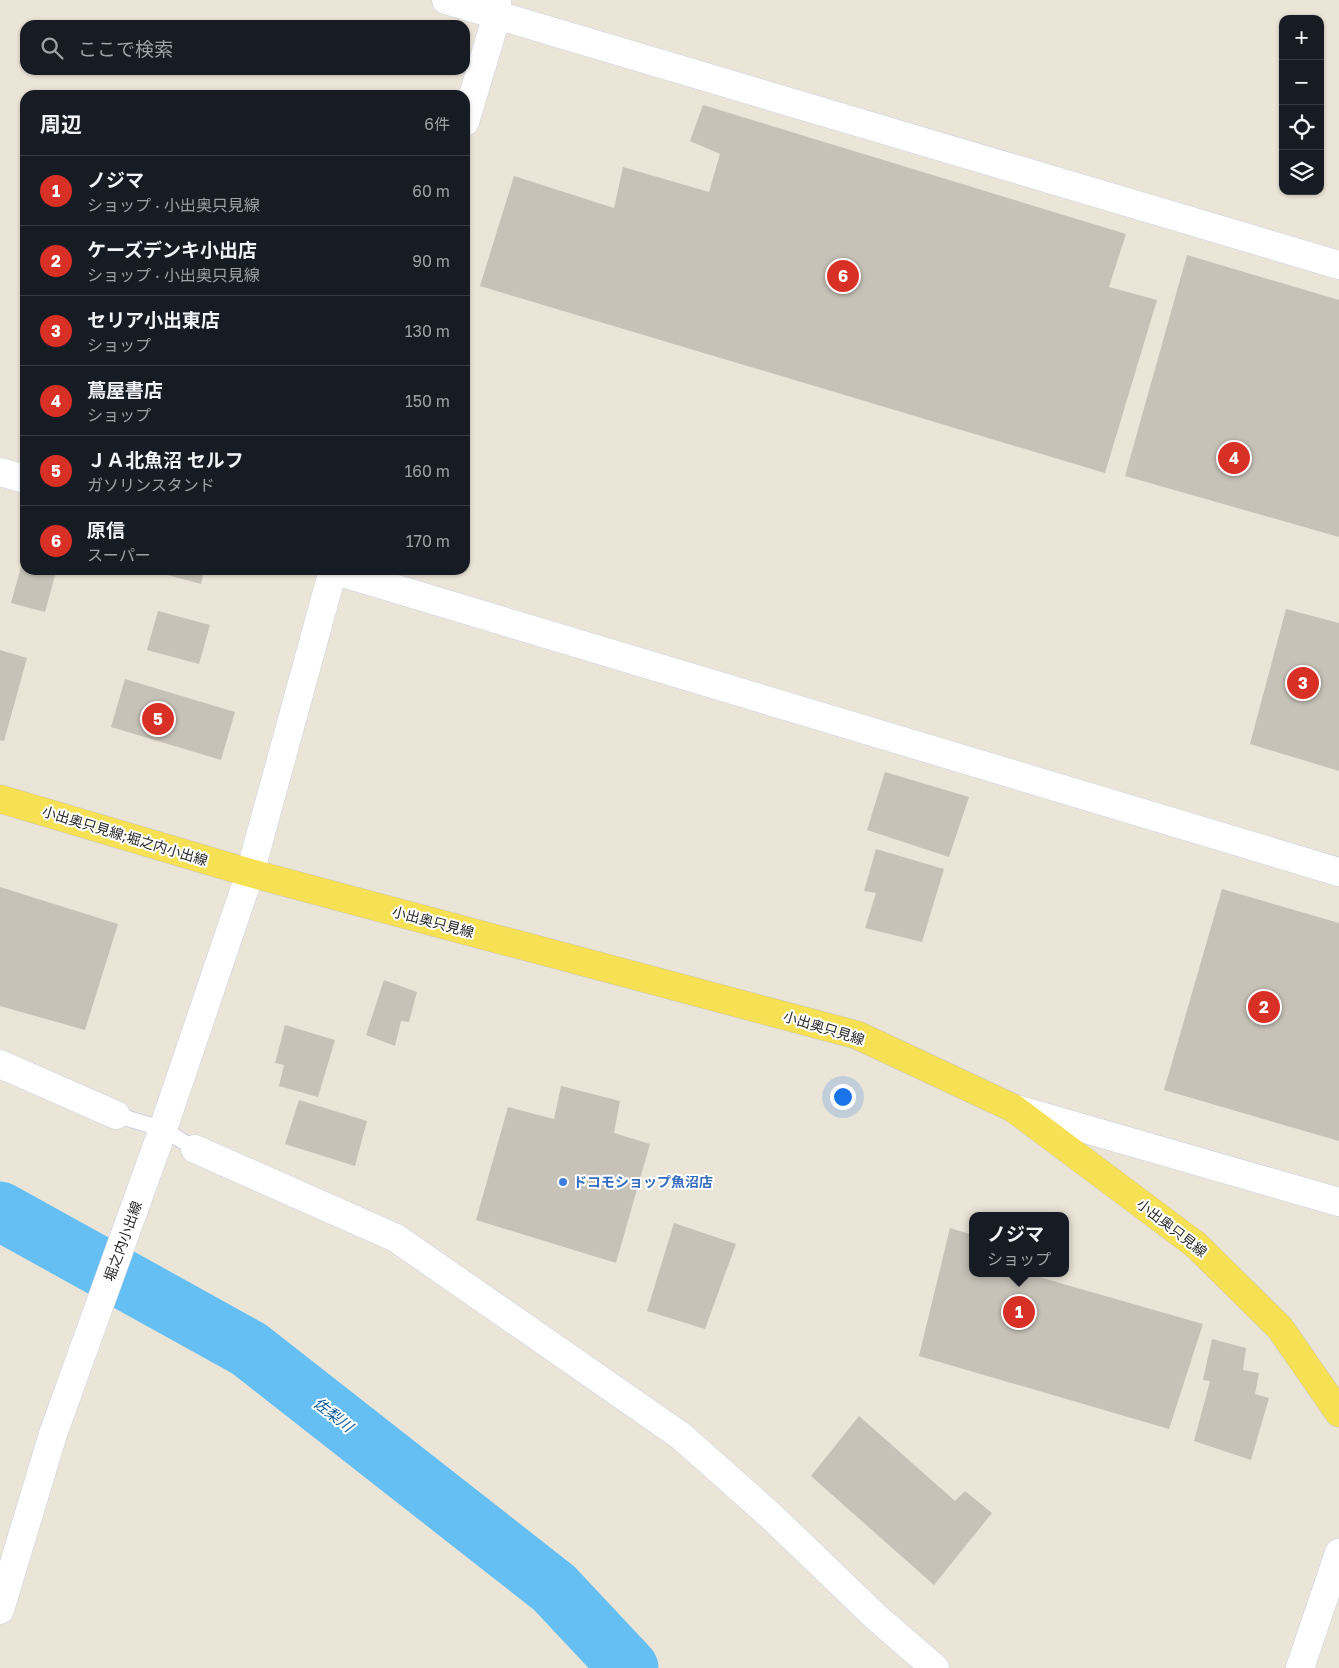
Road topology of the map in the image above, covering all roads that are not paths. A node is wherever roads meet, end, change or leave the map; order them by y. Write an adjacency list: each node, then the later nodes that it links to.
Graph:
1 (446, 0): 2 (street)
2 (497, 8): 3 (street); 4 (street)
3 (470, 104)
4 (1339, 265)
5 (0, 472): 6 (street)
6 (20, 478)
7 (332, 575): 10 (street, 堀之内小出線)
8 (350, 575): 11 (street)
9 (0, 798): 10 (main road, 小出奥只見線;堀之内小出線)
10 (250, 872): 13 (main road, 小出奥只見線); 15 (street, 堀之内小出線)
11 (1339, 872)
12 (0, 1064): 14 (street)
13 (1013, 1108): 17 (street); 18 (main road, 小出奥只見線)
14 (116, 1115): 15 (lane)
15 (159, 1140): 16 (lane); 20 (street, 堀之内小出線)
16 (196, 1149): 21 (street)
17 (1339, 1202)
18 (1339, 1413)
19 (1339, 1553): 22 (street)
20 (2, 1592)
21 (935, 1668)
22 (1300, 1668)

